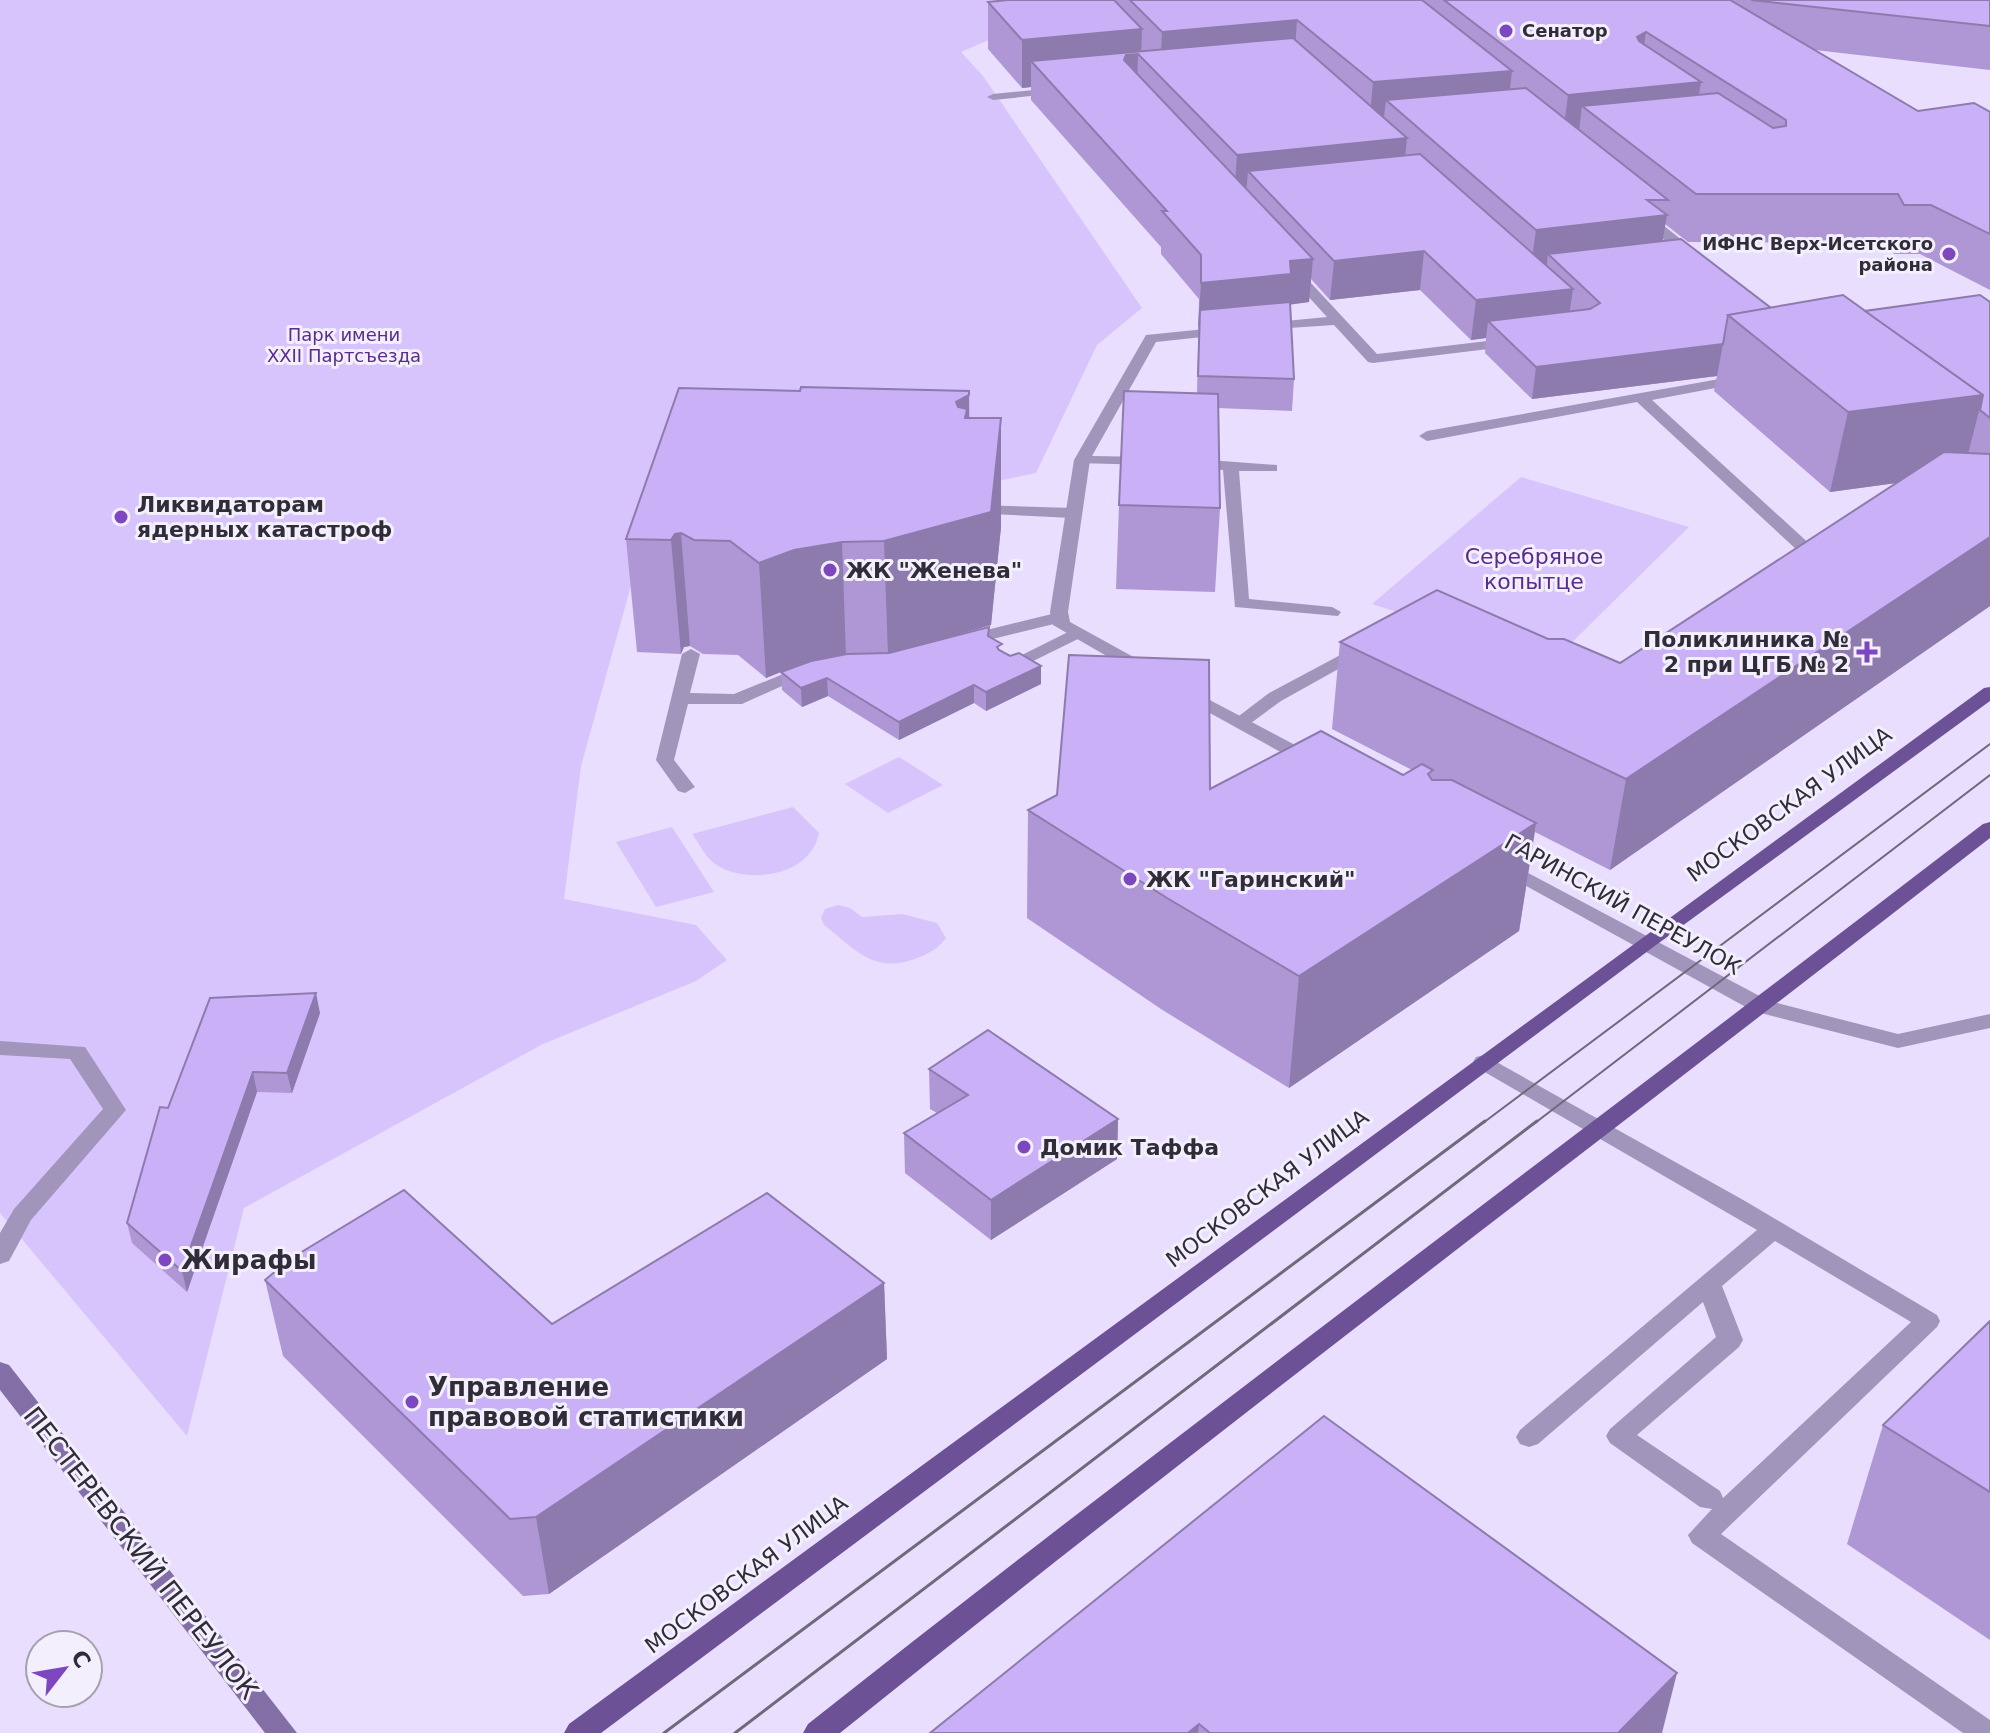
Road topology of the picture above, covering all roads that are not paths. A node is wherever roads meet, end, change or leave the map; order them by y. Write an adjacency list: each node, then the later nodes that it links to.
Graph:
1 (1070, 90): 2 (street)
2 (993, 97)
3 (1628, 204): 4 (street)
4 (1697, 260): 5 (street); 7 (street)
5 (1677, 262)
6 (1286, 264): 8 (street)
7 (1709, 269)
8 (1338, 320): 9 (street); 13 (street)
9 (1524, 341)
10 (1763, 375): 11 (street)
11 (1640, 397): 12 (street); 18 (street)
12 (1427, 436)
13 (1082, 460): 14 (street); 17 (street)
14 (1231, 466): 15 (street); 19 (street)
15 (1271, 468)
16 (968, 510): 17 (street)
17 (1072, 513): 20 (street)
18 (1782, 569)
19 (1332, 612)
20 (1060, 617): 21 (street); 23 (street)
21 (1076, 633): 25 (street); 29 (street)
22 (1374, 641): 29 (street)
23 (945, 646)
24 (691, 654): 28 (street)
25 (1009, 666)
26 (820, 668): 28 (street)
27 (1990, 692): 34 (main road, МОСКОВСКАЯ УЛИЦА)
28 (678, 698): 31 (street)
29 (1240, 722): 30 (street)
30 (1331, 772)
31 (685, 787)
32 (1990, 828): 35 (main road)
33 (1490, 858): 34 (street, ГАРИНСКИЙ ПЕРЕУЛОК)
34 (1645, 943): 35 (street, ГАРИНСКИЙ ПЕРЕУЛОК); 38 (main road, МОСКОВСКАЯ УЛИЦА)
35 (1761, 1006): 36 (street, ГАРИНСКИЙ ПЕРЕУЛОК); 39 (main road)
36 (1989, 1023)
37 (0, 1048): 41 (street)
38 (1484, 1062): 39 (street); 47 (main road, МОСКОВСКАЯ УЛИЦА)
39 (1601, 1129): 40 (street); 48 (main road)
40 (1773, 1229): 42 (street); 49 (street)
41 (0, 1255)
42 (1708, 1283): 44 (street); 45 (street)
43 (0, 1372): 46 (main road, ПЕСТЕРЕВСКИЙ ПЕРЕУЛОК)
44 (1529, 1437)
45 (1710, 1499)
46 (282, 1733)
47 (579, 1733)
48 (818, 1733)
49 (1986, 1733)

